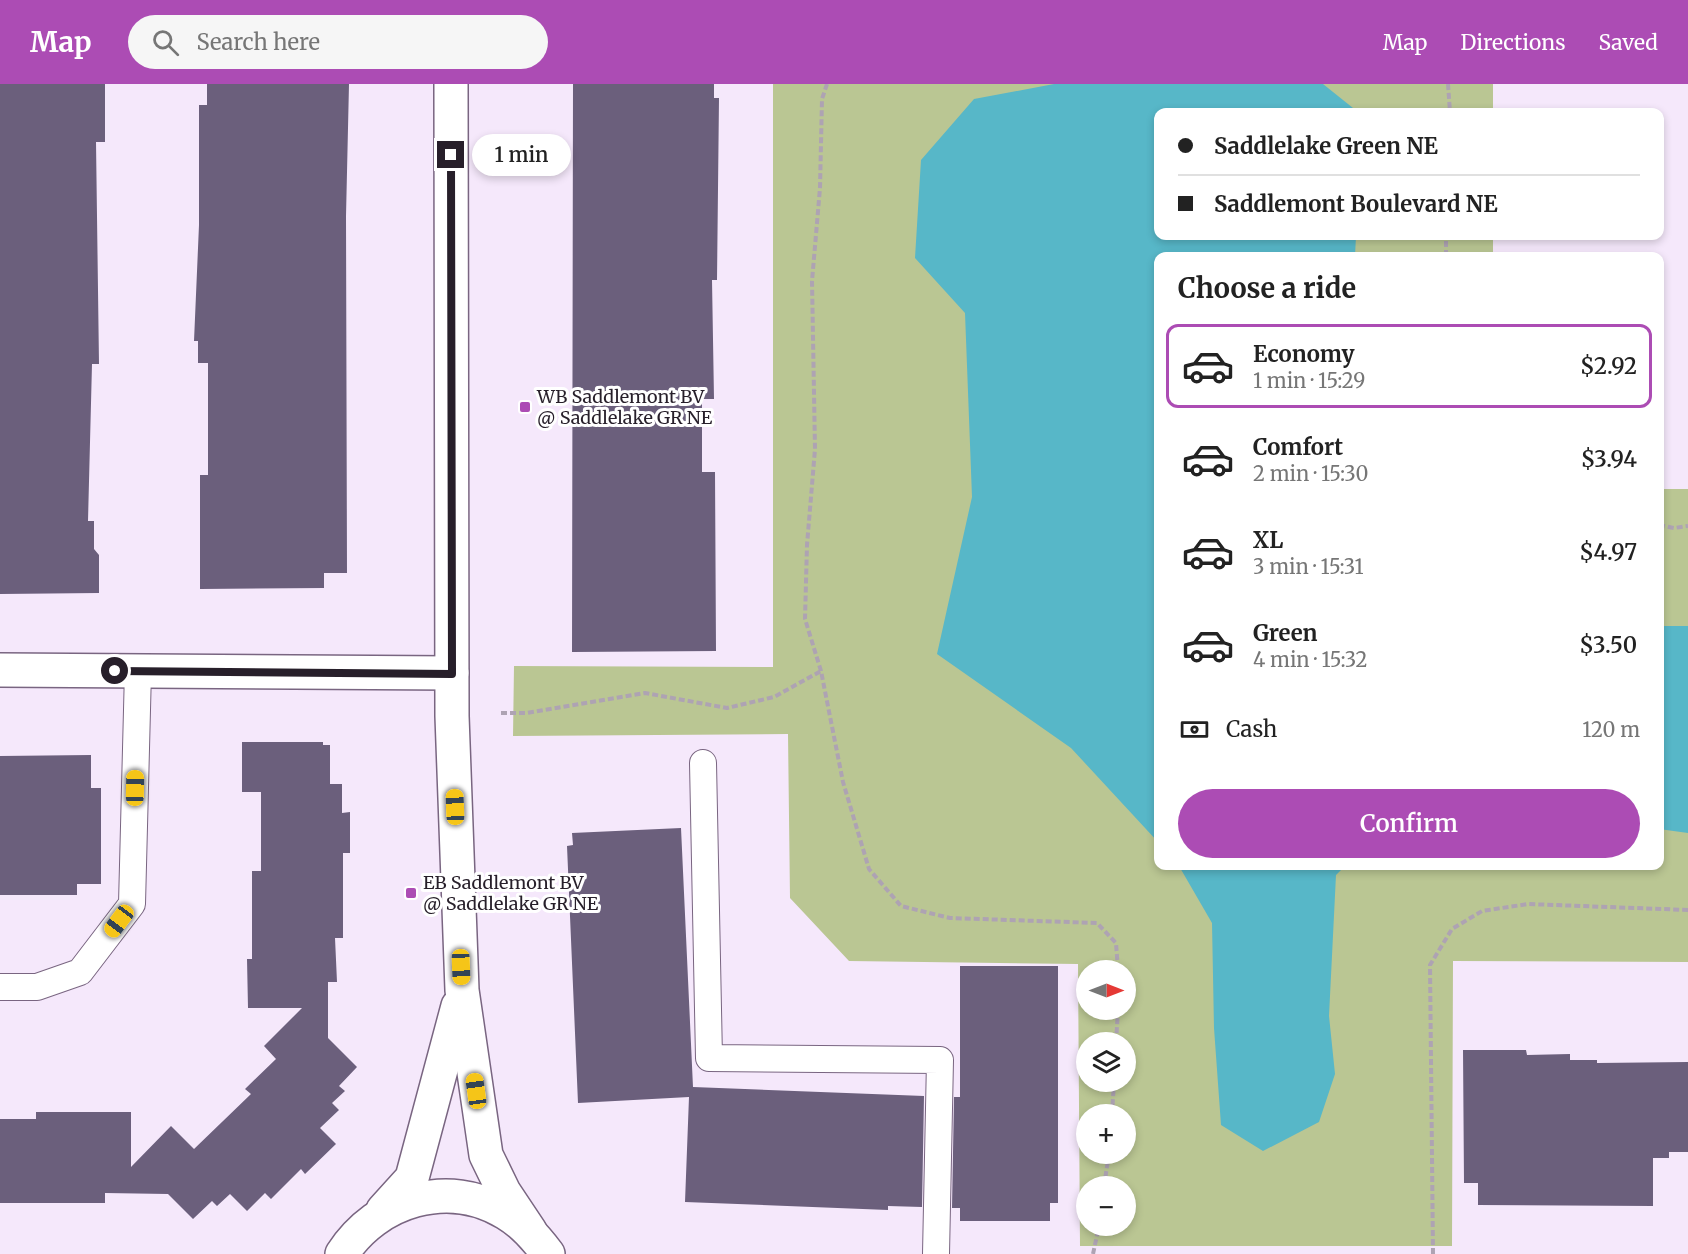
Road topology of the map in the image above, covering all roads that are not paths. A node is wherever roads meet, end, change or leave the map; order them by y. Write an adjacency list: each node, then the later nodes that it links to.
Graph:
1 (451, 84): 4 (street)
2 (0, 670): 3 (street)
3 (138, 671): 4 (street); 6 (lane)
4 (452, 674): 7 (street)
5 (703, 763): 12 (lane)
6 (0, 987)
7 (462, 990): 8 (street); 9 (street)
8 (380, 1214): 9 (street); 10 (street)
9 (539, 1242)
10 (348, 1244): 11 (street)
11 (316, 1254)
12 (936, 1254)

